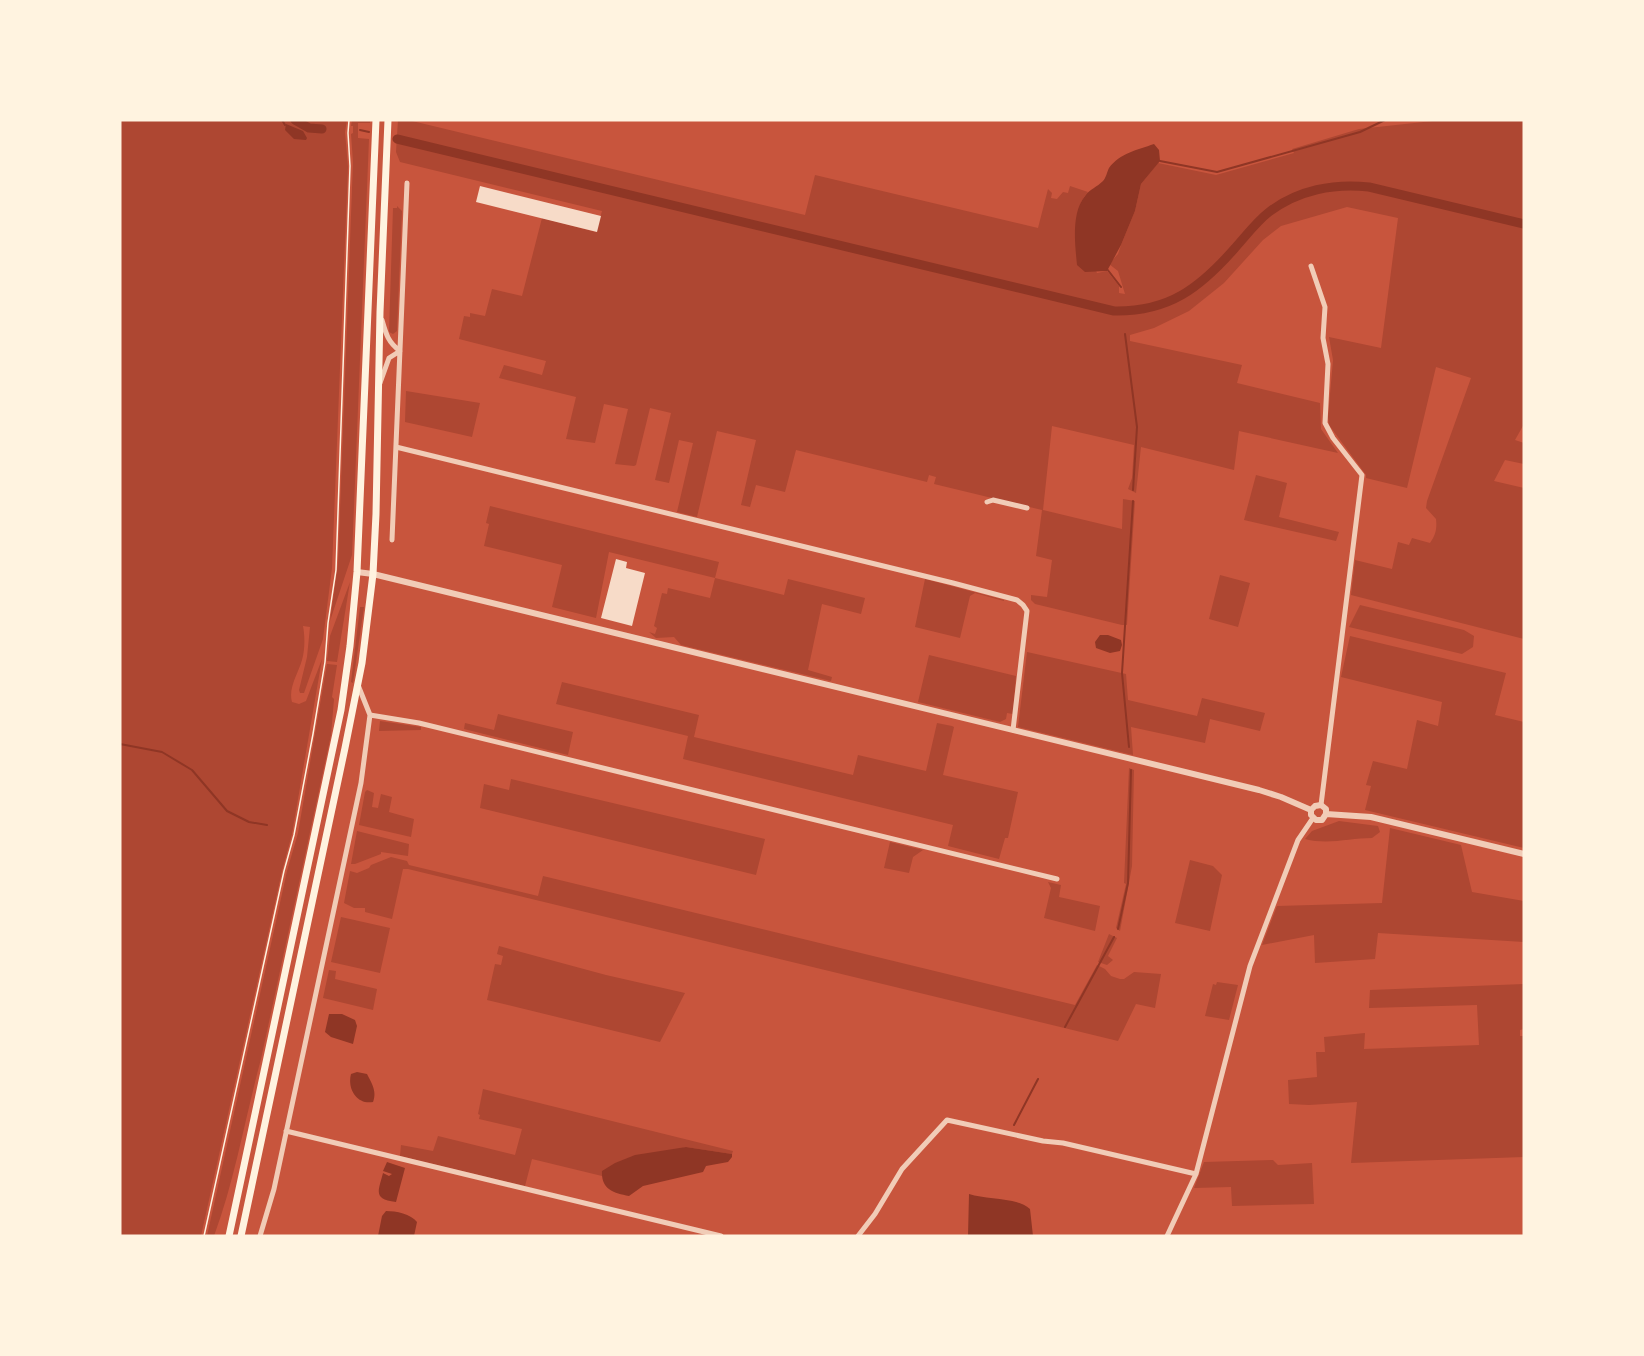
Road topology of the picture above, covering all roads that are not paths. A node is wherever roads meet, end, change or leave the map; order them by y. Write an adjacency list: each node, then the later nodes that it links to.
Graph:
1 (376, 120): 12 (main road)
2 (388, 120): 5 (main road)
3 (407, 183): 6 (street)
4 (1311, 266): 17 (street)
5 (380, 312): 6 (street); 7 (main road)
6 (400, 351): 7 (street); 8 (street)
7 (379, 387): 13 (main road)
8 (396, 447): 11 (street); 16 (street)
9 (987, 501): 10 (street)
10 (1027, 508)
11 (392, 540)
12 (357, 572): 13 (street); 25 (main road)
13 (373, 574): 14 (main road); 16 (street)
14 (358, 685): 15 (street); 26 (main road)
15 (370, 715): 22 (street); 23 (street)
16 (1013, 730): 18 (street)
17 (1321, 805): 18 (street); 19 (street)
18 (1311, 810): 20 (street)
19 (1326, 813): 20 (street); 21 (street)
20 (1313, 818): 24 (street)
21 (1524, 854)
22 (1057, 879)
23 (286, 1131): 27 (street); 28 (street)
24 (1196, 1174): 29 (street); 30 (street)
25 (229, 1236)
26 (241, 1236)
27 (260, 1236)
28 (721, 1236)
29 (858, 1236)
30 (1167, 1236)

